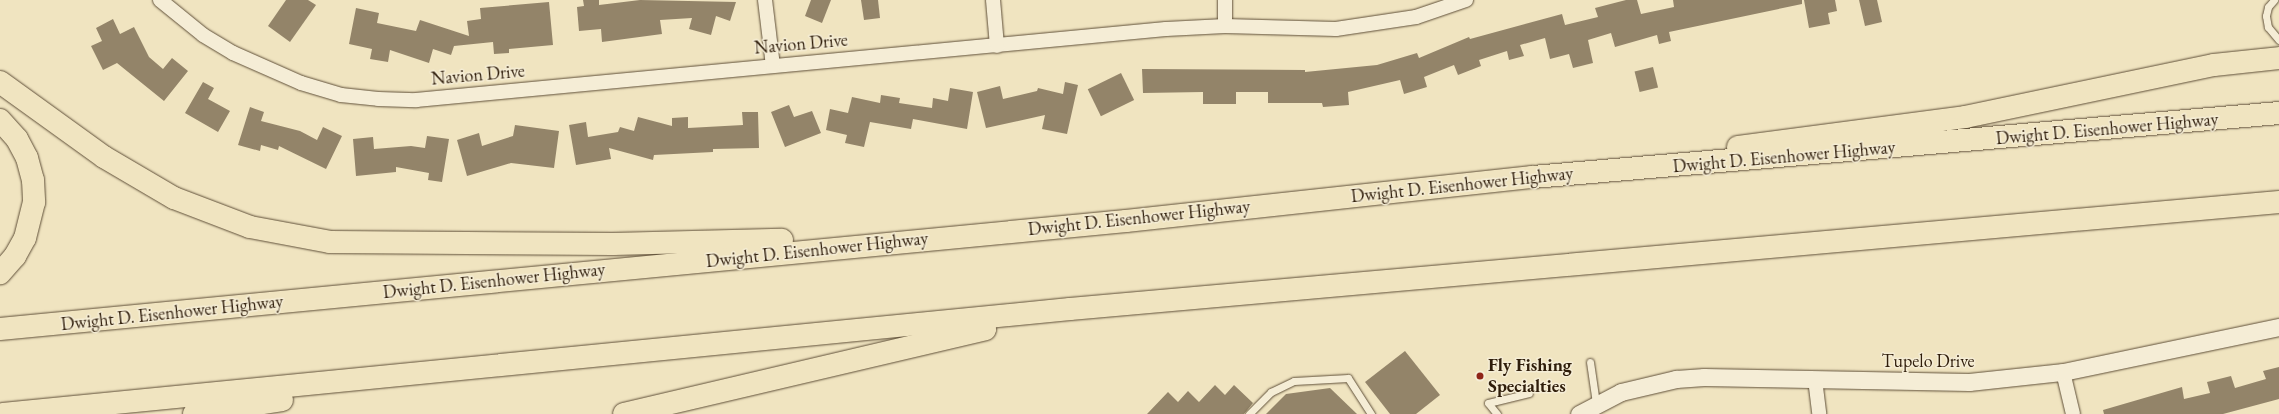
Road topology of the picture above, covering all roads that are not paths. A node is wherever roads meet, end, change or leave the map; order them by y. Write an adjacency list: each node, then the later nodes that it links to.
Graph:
1 (160, 0): 11 (street, Navion Drive)
2 (765, 0): 11 (street)
3 (993, 0): 9 (street)
4 (1225, 0): 7 (street)
5 (1466, 0): 7 (street, Navion Drive)
6 (2274, 0): 8 (lane)
7 (1225, 26): 9 (street, Navion Drive)
8 (2279, 40)
9 (997, 46): 11 (street, Navion Drive)
10 (2279, 58): 15 (highway)
11 (773, 66)
12 (0, 82): 17 (highway)
13 (2279, 113): 15 (highway, Dwight D. Eisenhower Highway)
14 (0, 120): 18 (highway)
15 (1533, 177): 17 (highway, Dwight D. Eisenhower Highway)
16 (2279, 202): 19 (highway)
17 (951, 237): 21 (highway, Dwight D. Eisenhower Highway)
18 (0, 273)
19 (1070, 309): 23 (highway); 30 (highway)
20 (2279, 326): 24 (street, Tupelo Drive)
21 (0, 329)
22 (1590, 362): 27 (lane)
23 (520, 363): 28 (highway); 29 (highway)
24 (2063, 372): 25 (street, Tupelo Drive); 36 (street)
25 (1815, 379): 27 (street, Tupelo Drive); 35 (street)
26 (1529, 393): 33 (lane)
27 (1596, 403): 34 (street, Tupelo Drive)
28 (2, 414)
29 (194, 414)
30 (624, 414)
31 (1249, 414): 32 (lane)
32 (1371, 414)
33 (1497, 414)
34 (1579, 414)
35 (1819, 414)
36 (2073, 414)

